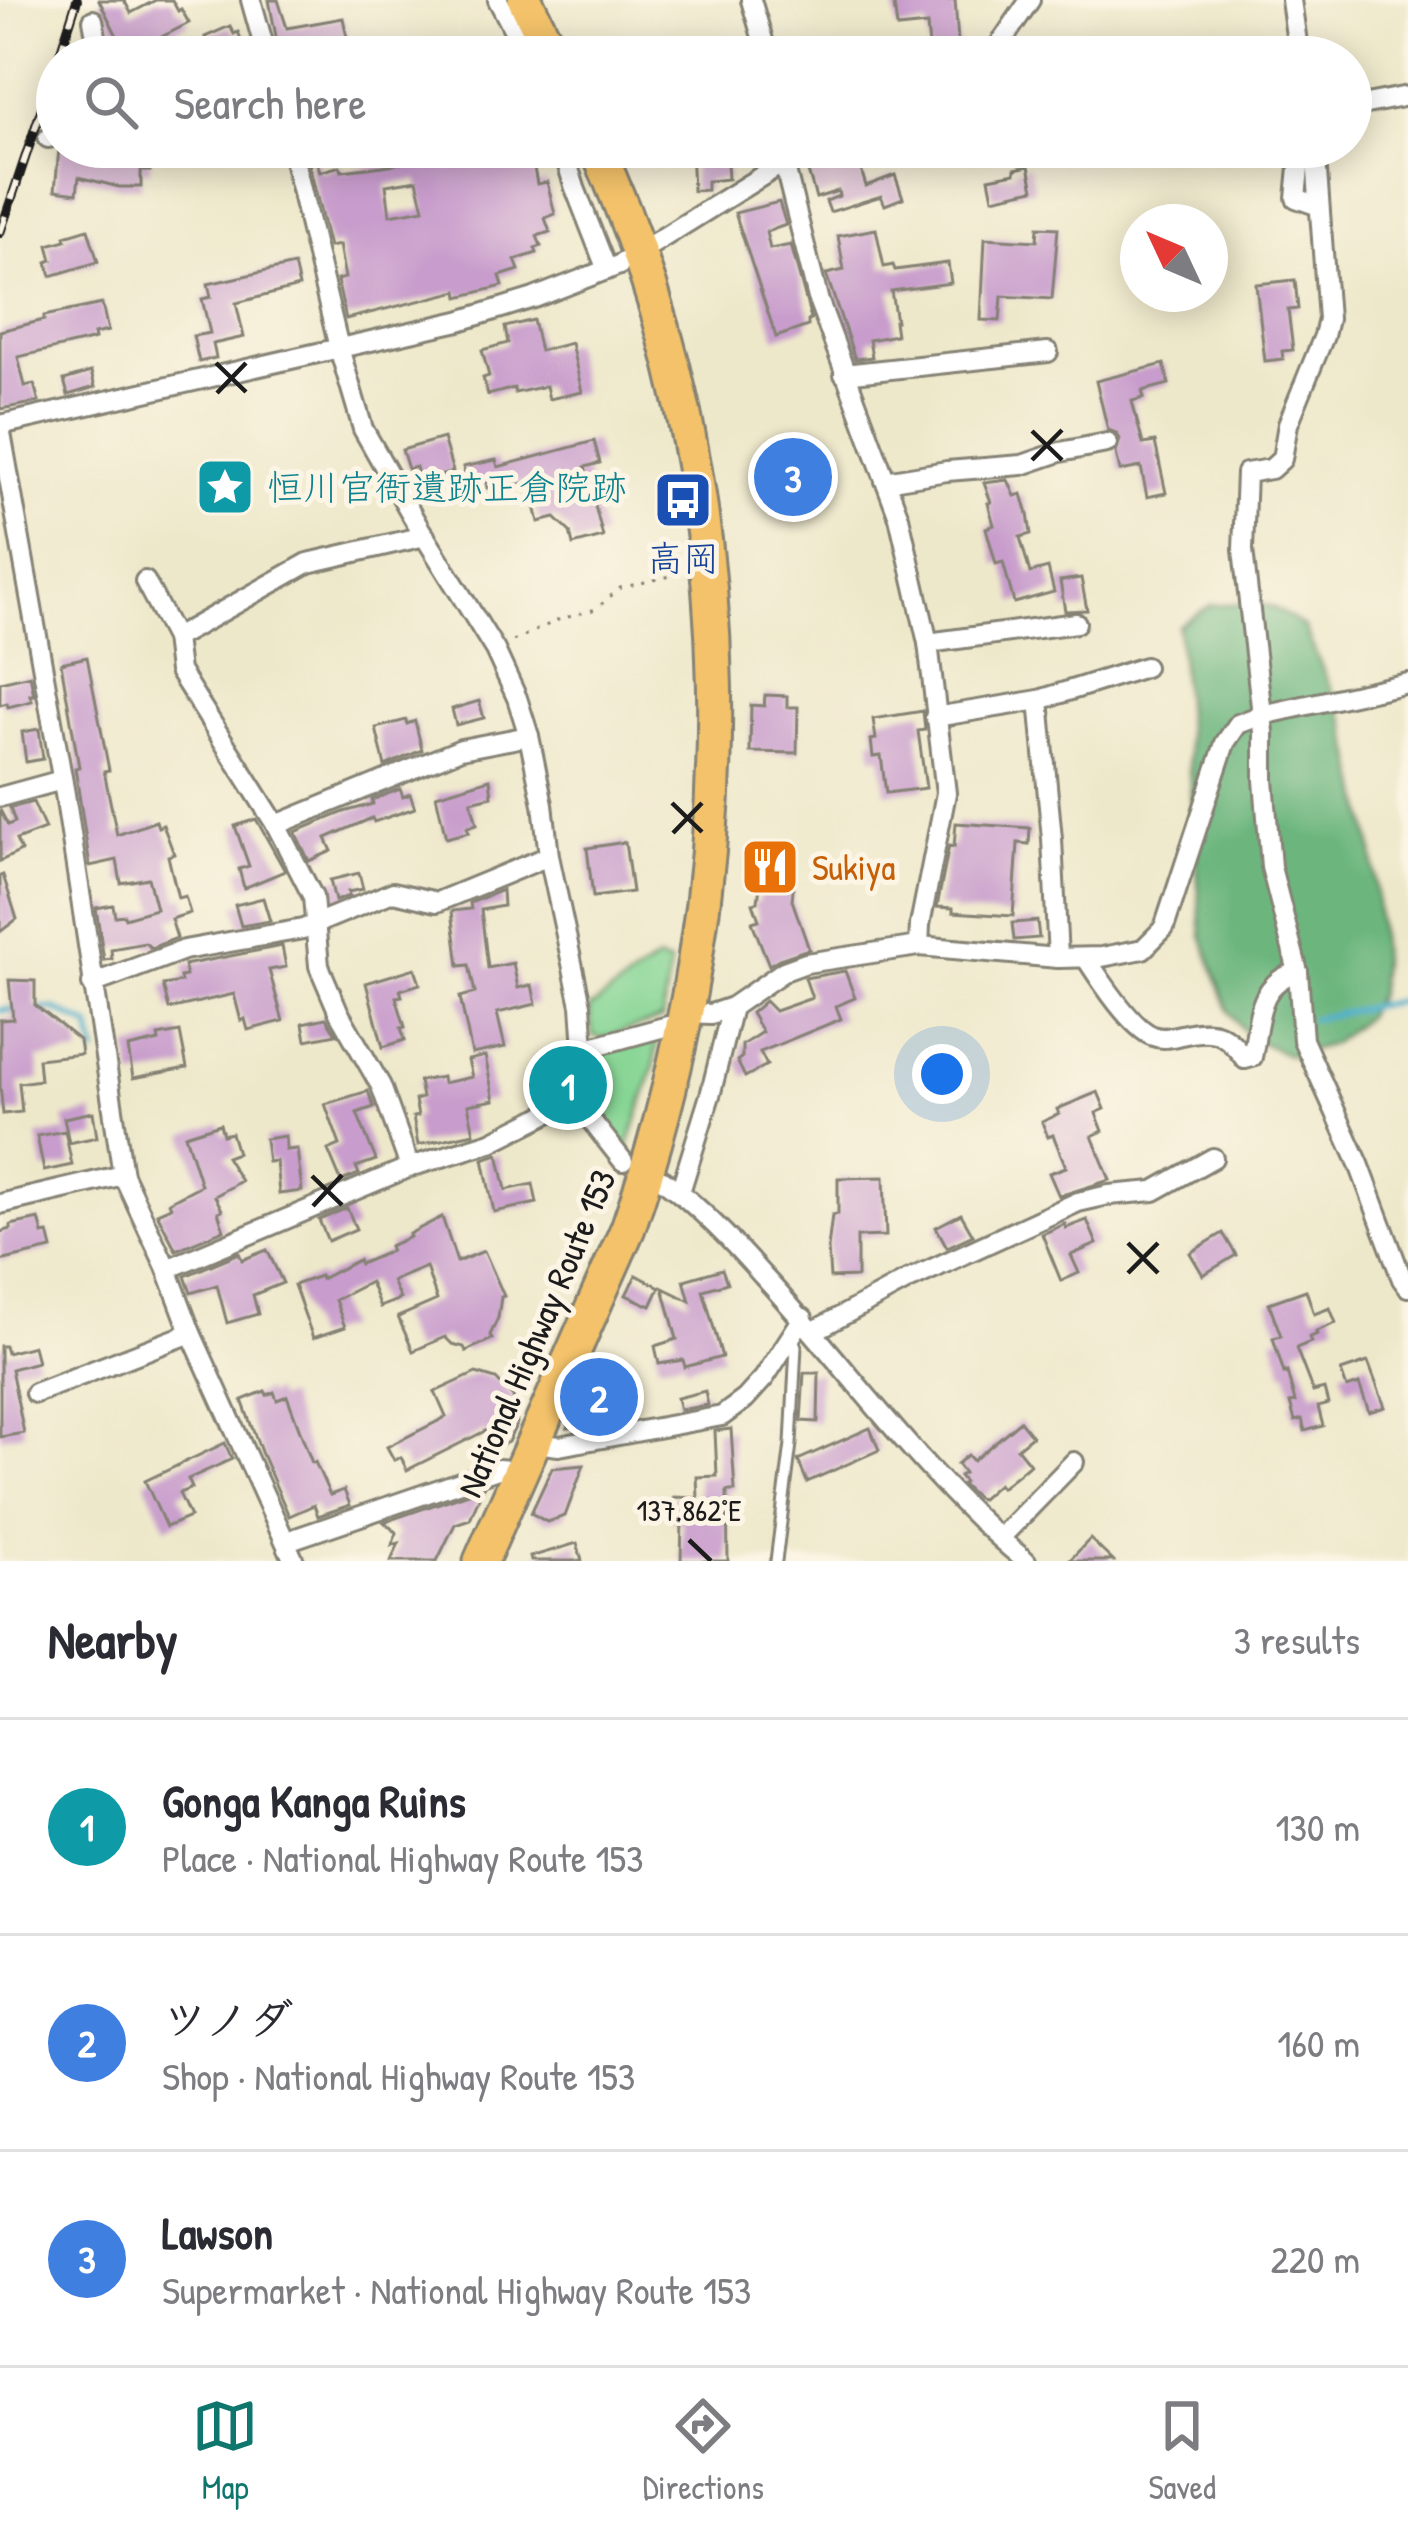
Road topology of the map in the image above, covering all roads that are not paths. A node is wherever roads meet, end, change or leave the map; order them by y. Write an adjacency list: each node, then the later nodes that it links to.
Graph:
1 (250, 0): 9 (street)
2 (498, 0): 10 (street)
3 (525, 0): 11 (highway)
4 (751, 0): 12 (street)
5 (1030, 0): 13 (street)
6 (1291, 0): 14 (street)
7 (92, 20): 8 (street)
8 (95, 36)
9 (261, 36)
10 (517, 36)
11 (543, 36)
12 (762, 36)
13 (1005, 36)
14 (1297, 36)
15 (1408, 96): 16 (street)
16 (1372, 103)
17 (296, 168): 26 (street)
18 (568, 168): 25 (street)
19 (601, 168): 25 (highway, National Highway Route 153)
20 (765, 168): 25 (street)
21 (787, 168): 28 (street)
22 (1299, 168): 24 (street)
23 (1317, 168): 24 (street)
24 (1319, 206): 40 (street)
25 (622, 262): 26 (street); 54 (highway, National Highway Route 153)
26 (339, 348): 29 (street); 32 (street)
27 (1048, 352): 28 (street)
28 (844, 374): 31 (street)
29 (0, 426): 43 (street)
30 (1107, 443): 31 (street)
31 (885, 481): 36 (street)
32 (425, 536): 35 (street); 42 (street)
33 (145, 581): 35 (street)
34 (1076, 623): 36 (street)
35 (175, 638): 45 (street)
36 (928, 644): 41 (street)
37 (1145, 667): 39 (street)
38 (1408, 683): 40 (street)
39 (1039, 700): 41 (street); 49 (street)
40 (1262, 715): 50 (street); 51 (street)
41 (935, 717): 48 (street)
42 (529, 736): 45 (street); 46 (street)
43 (62, 780): 44 (street); 52 (street)
44 (0, 797)
45 (276, 825): 47 (street)
46 (549, 856): 47 (street); 55 (street)
47 (316, 924): 52 (street); 59 (street)
48 (919, 946): 49 (street); 53 (street)
49 (1058, 958): 50 (street)
50 (1086, 958): 51 (street)
51 (1298, 973): 63 (street)
52 (92, 984): 60 (street)
53 (732, 1006): 54 (street); 64 (street)
54 (684, 1021): 55 (street); 68 (highway, National Highway Route 153)
55 (584, 1049): 56 (street)
56 (582, 1096): 58 (street); 59 (street)
57 (1213, 1158): 64 (street)
58 (623, 1161)
59 (410, 1167): 62 (street)
60 (123, 1175): 61 (street); 62 (street)
61 (0, 1204)
62 (167, 1269): 65 (street)
63 (1408, 1287)
64 (808, 1324): 66 (street); 70 (street)
65 (191, 1333): 67 (street); 71 (street)
66 (792, 1337): 68 (street); 74 (lane)
67 (34, 1393)
68 (528, 1457): 71 (street); 73 (highway, National Highway Route 153)
69 (1075, 1462): 70 (street)
70 (1000, 1538): 75 (street)
71 (286, 1541): 72 (street)
72 (294, 1561)
73 (481, 1561)
74 (776, 1561)
75 (1026, 1561)

